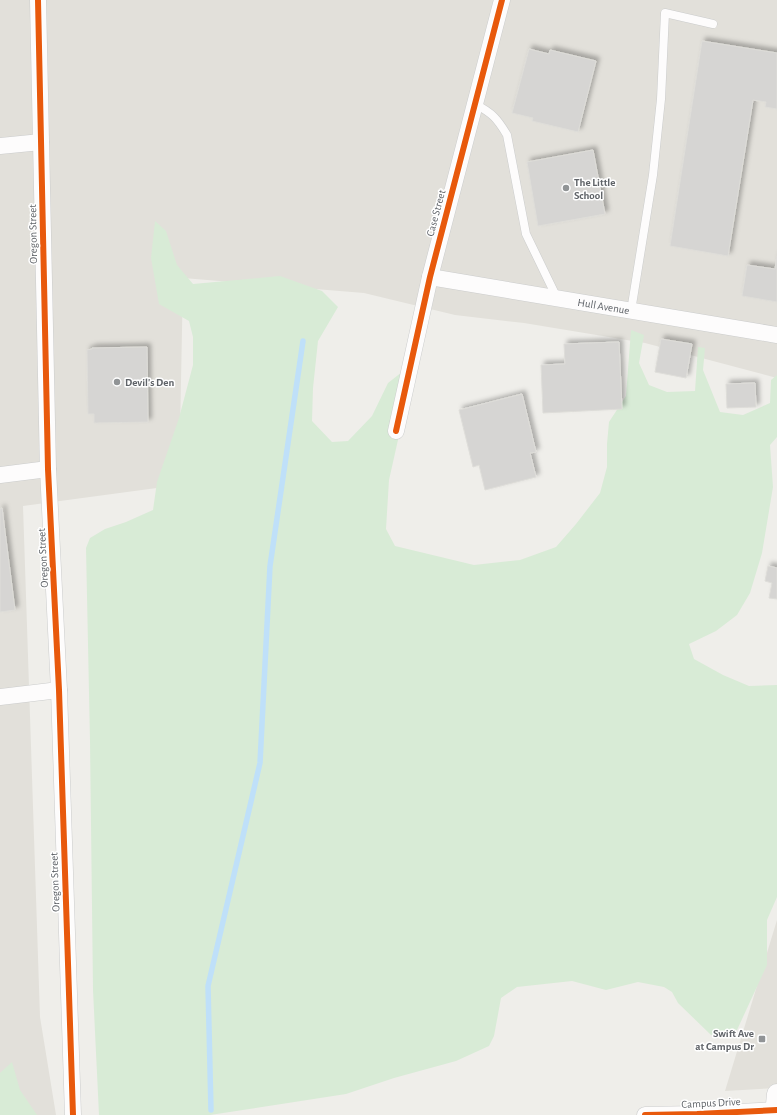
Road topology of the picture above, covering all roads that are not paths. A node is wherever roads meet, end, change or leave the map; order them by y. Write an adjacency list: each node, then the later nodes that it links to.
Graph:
1 (38, 0): 5 (street, Oregon Street)
2 (502, 0): 4 (street, Case Street)
3 (713, 24): 9 (lane)
4 (475, 104): 7 (street, Case Street); 8 (lane)
5 (41, 142): 6 (street); 12 (street, Oregon Street)
6 (0, 146)
7 (430, 277): 8 (street, Hull Avenue); 11 (street, Case Street)
8 (557, 298): 9 (street, Hull Avenue)
9 (631, 311): 10 (street, Hull Avenue)
10 (777, 335)
11 (396, 431)
12 (48, 469): 13 (street); 14 (street, Oregon Street)
13 (0, 475)
14 (59, 690): 15 (street); 17 (street, Oregon Street)
15 (0, 698)
16 (776, 1107): 18 (street, Campus Drive)
17 (73, 1115)
18 (645, 1115)

